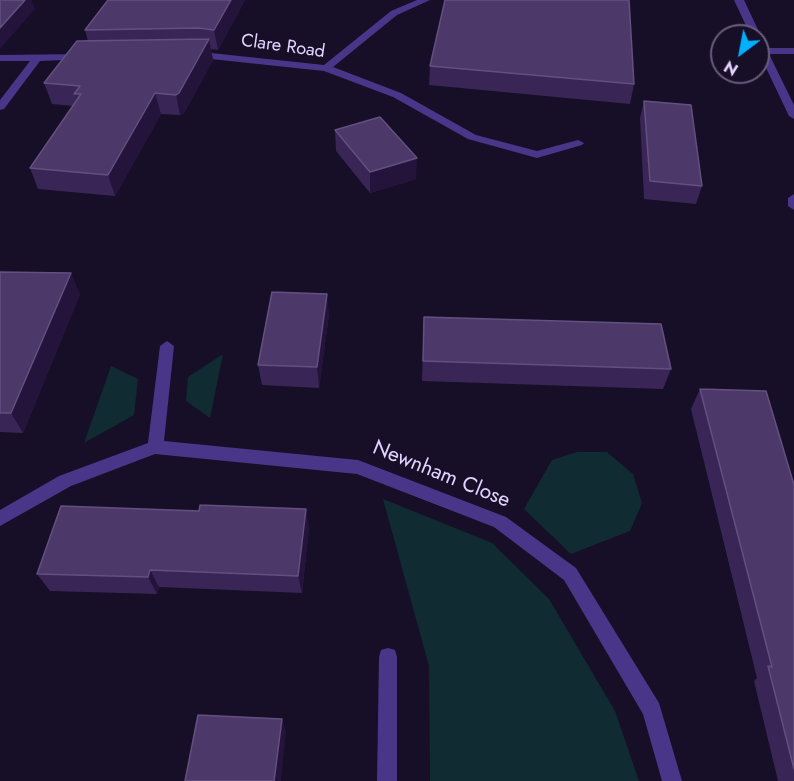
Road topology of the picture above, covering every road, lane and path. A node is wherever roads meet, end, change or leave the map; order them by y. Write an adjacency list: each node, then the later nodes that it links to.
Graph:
1 (425, 0): 11 (street)
2 (739, 0): 3 (street)
3 (750, 24)
4 (770, 47): 5 (street)
5 (794, 51)
6 (178, 54): 11 (street, Clare Road)
7 (97, 56): 9 (street)
8 (0, 58): 9 (street)
9 (37, 58): 12 (street)
10 (770, 67): 13 (street)
11 (326, 68): 14 (street, Clare Road)
12 (0, 107)
13 (794, 116)
14 (578, 142)
15 (794, 198): 16 (street)
16 (794, 206)
17 (167, 346): 18 (street)
18 (155, 447): 19 (street, Newnham Close); 22 (street, Newnham Close)
19 (0, 519)
20 (388, 657): 21 (street)
21 (387, 781)
22 (672, 781)

